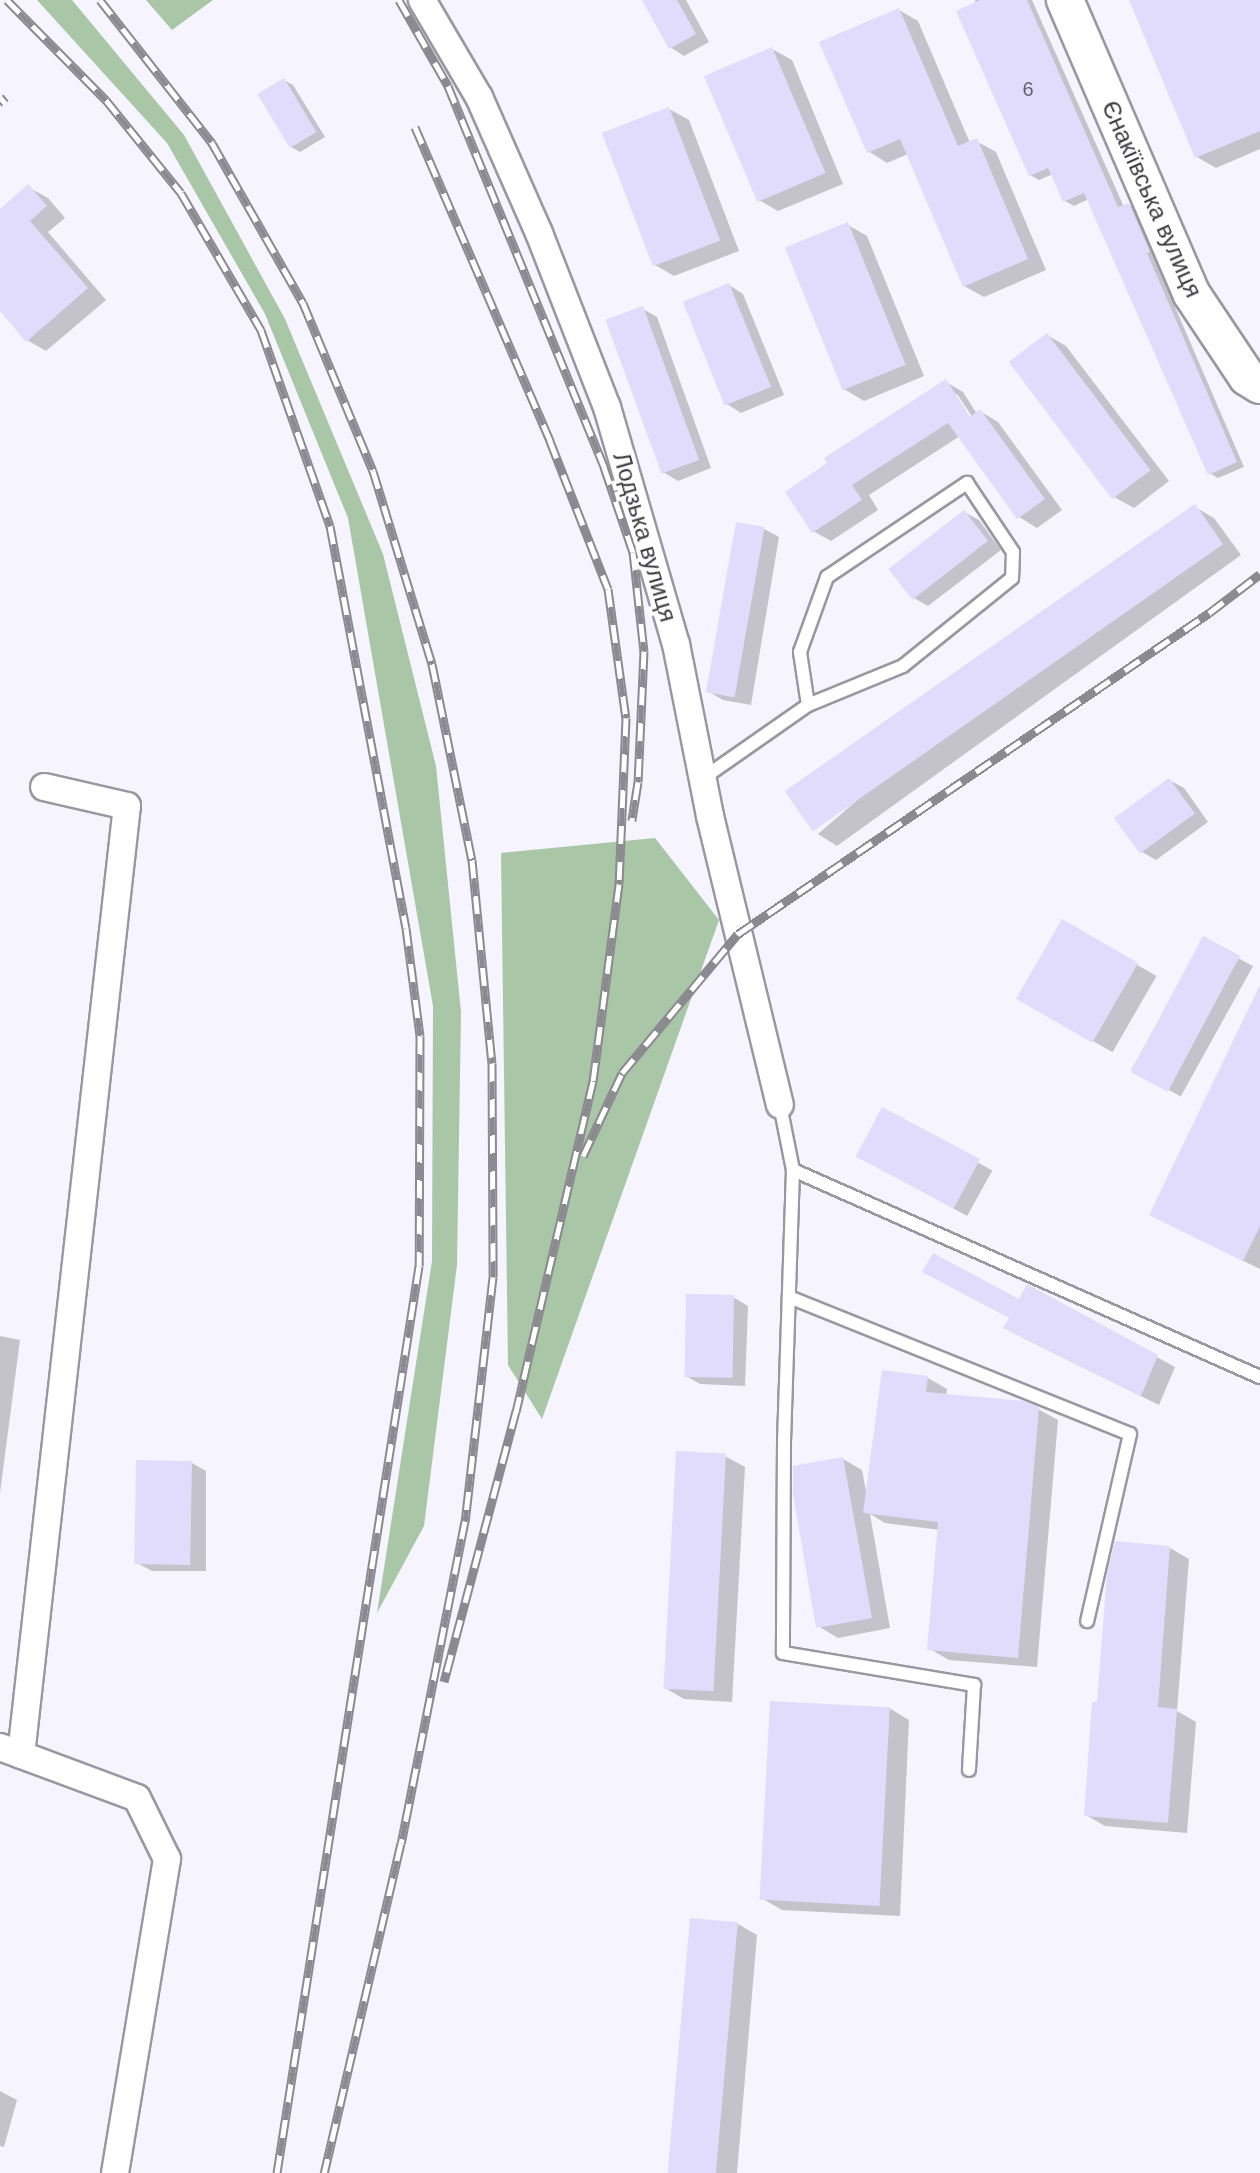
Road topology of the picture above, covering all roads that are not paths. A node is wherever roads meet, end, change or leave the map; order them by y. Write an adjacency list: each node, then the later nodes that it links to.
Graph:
1 (422, 0): 5 (street, Лодзька вулиця)
2 (1065, 0): 3 (street, Єнакіївська вулиця)
3 (1260, 385)
4 (808, 705): 4 (lane); 5 (lane)
5 (702, 779): 7 (street, Лодзька вулиця)
6 (44, 787): 12 (street)
7 (780, 1105): 8 (lane)
8 (793, 1170): 9 (lane); 10 (lane)
9 (789, 1297): 11 (lane); 13 (lane)
10 (1260, 1377)
11 (1087, 1621)
12 (11, 1751): 14 (street)
13 (969, 1770)
14 (115, 2173)

